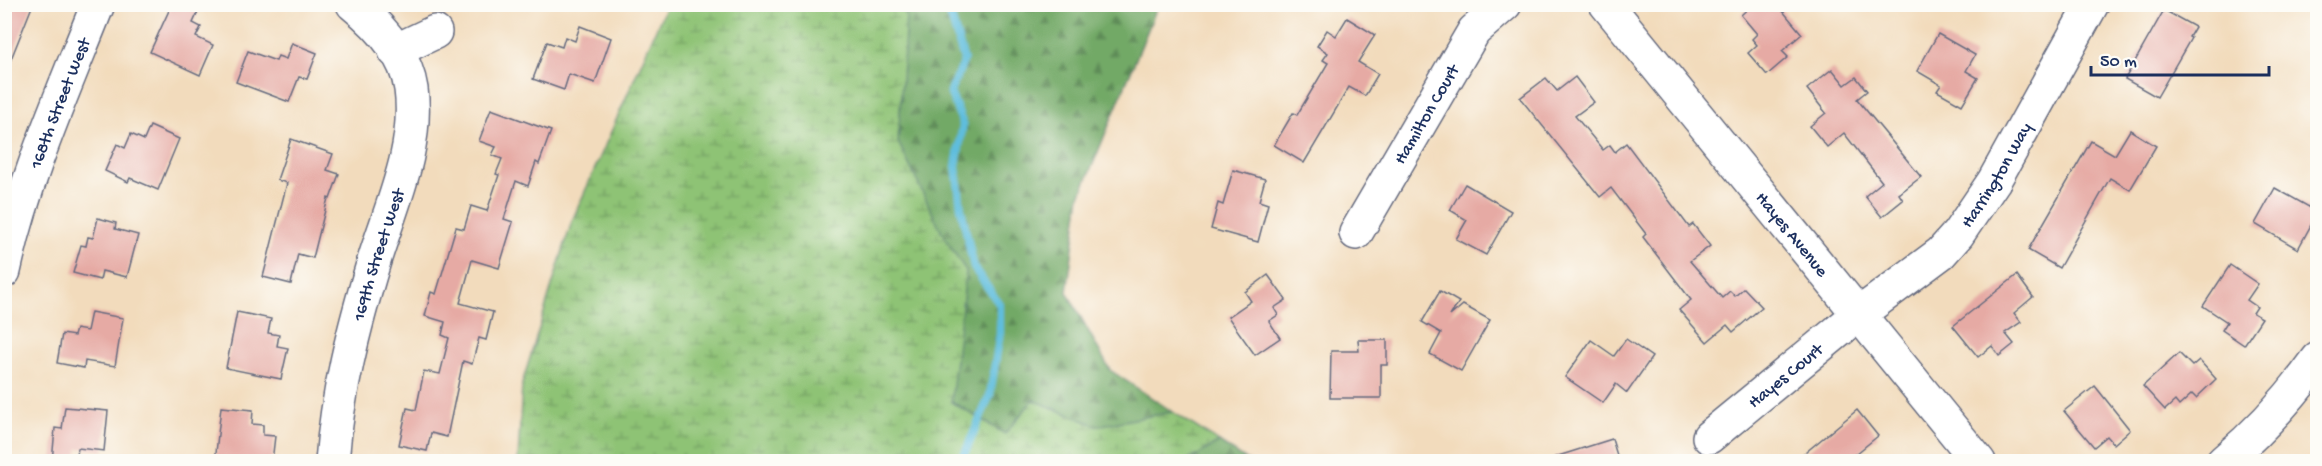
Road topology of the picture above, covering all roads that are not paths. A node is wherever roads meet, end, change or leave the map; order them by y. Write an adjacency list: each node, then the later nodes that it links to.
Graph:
1 (98, 4): 9 (street, 168th Street West)
2 (353, 4): 7 (street, 169th Street West)
3 (1505, 4): 8 (street, Hamilton Court)
4 (1606, 4): 10 (street, Hayes Avenue)
5 (2092, 4): 10 (street, Harrington Way)
6 (435, 32): 7 (street)
7 (395, 51): 13 (street, 169th Street West)
8 (1356, 233)
9 (4, 271)
10 (1859, 314): 12 (street, Hayes Court); 14 (street, Hayes Avenue)
11 (2318, 359): 15 (street)
12 (1709, 437)
13 (332, 462)
14 (1979, 462)
15 (2223, 462)

